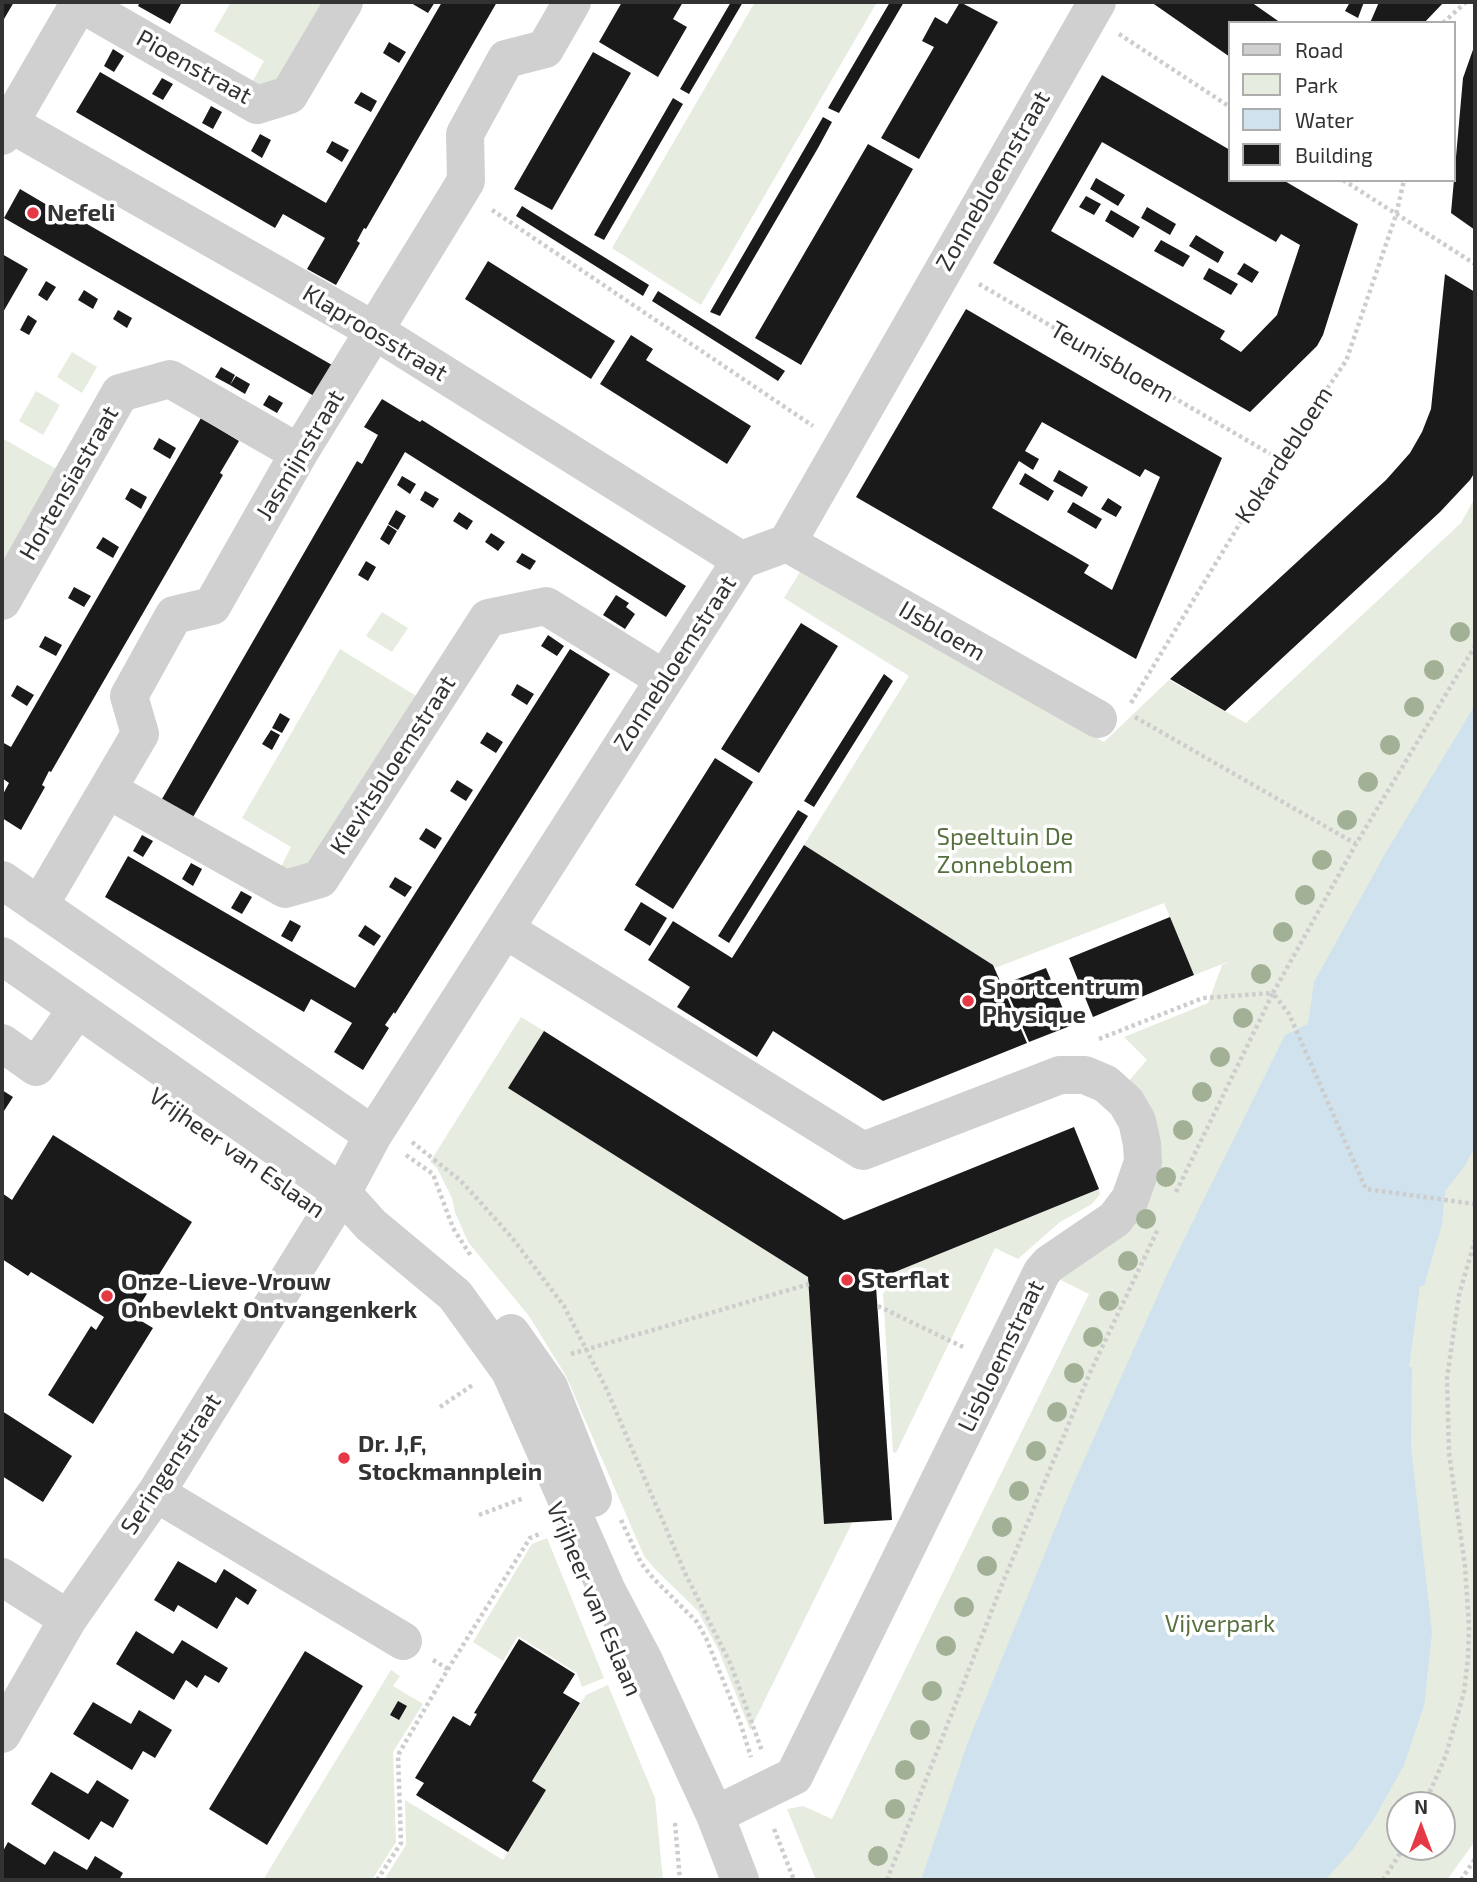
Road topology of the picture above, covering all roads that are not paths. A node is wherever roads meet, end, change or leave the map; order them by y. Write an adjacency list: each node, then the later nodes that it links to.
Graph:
1 (80, 2): 2 (street, Pioenstraat); 5 (street)
2 (344, 2)
3 (572, 2): 6 (street, Jasmijnstraat)
4 (1085, 6): 8 (street, Zonnebloemstraat)
5 (4, 126): 6 (street, Klaproosstraat)
6 (376, 331): 7 (street, Jasmijnstraat); 9 (street, Klaproosstraat)
7 (299, 453): 10 (street, Hortensiastraat); 13 (street, Jasmijnstraat)
8 (787, 543): 9 (street, Zonnebloemstraat); 12 (street, IJsbloem)
9 (741, 560): 11 (street, Zonnebloemstraat)
10 (2, 601)
11 (664, 679): 13 (street, Kievitsbloemstraat); 16 (street, Zonnebloemstraat)
12 (1112, 716)
13 (108, 790): 15 (street, Jasmijnstraat)
14 (2, 880): 15 (street)
15 (39, 906): 20 (street)
16 (506, 930): 20 (street, Zonnebloemstraat); 27 (street, Lisbloemstraat)
17 (2, 956): 18 (street, Vrijheer van Eslaan)
18 (78, 1009): 19 (street); 21 (street, Vrijheer van Eslaan)
19 (2, 1043)
20 (373, 1135): 21 (street, Zonnebloemstraat)
21 (342, 1193): 22 (street, Seringenstraat); 27 (street, Vrijheer van Eslaan)
22 (156, 1493): 24 (street, Seringenstraat); 25 (street)
23 (2, 1577): 24 (street)
24 (68, 1619): 26 (street, Seringenstraat)
25 (403, 1641)
26 (2, 1734)
27 (715, 1815): 28 (street, Vrijheer van Eslaan)
28 (740, 1880)

